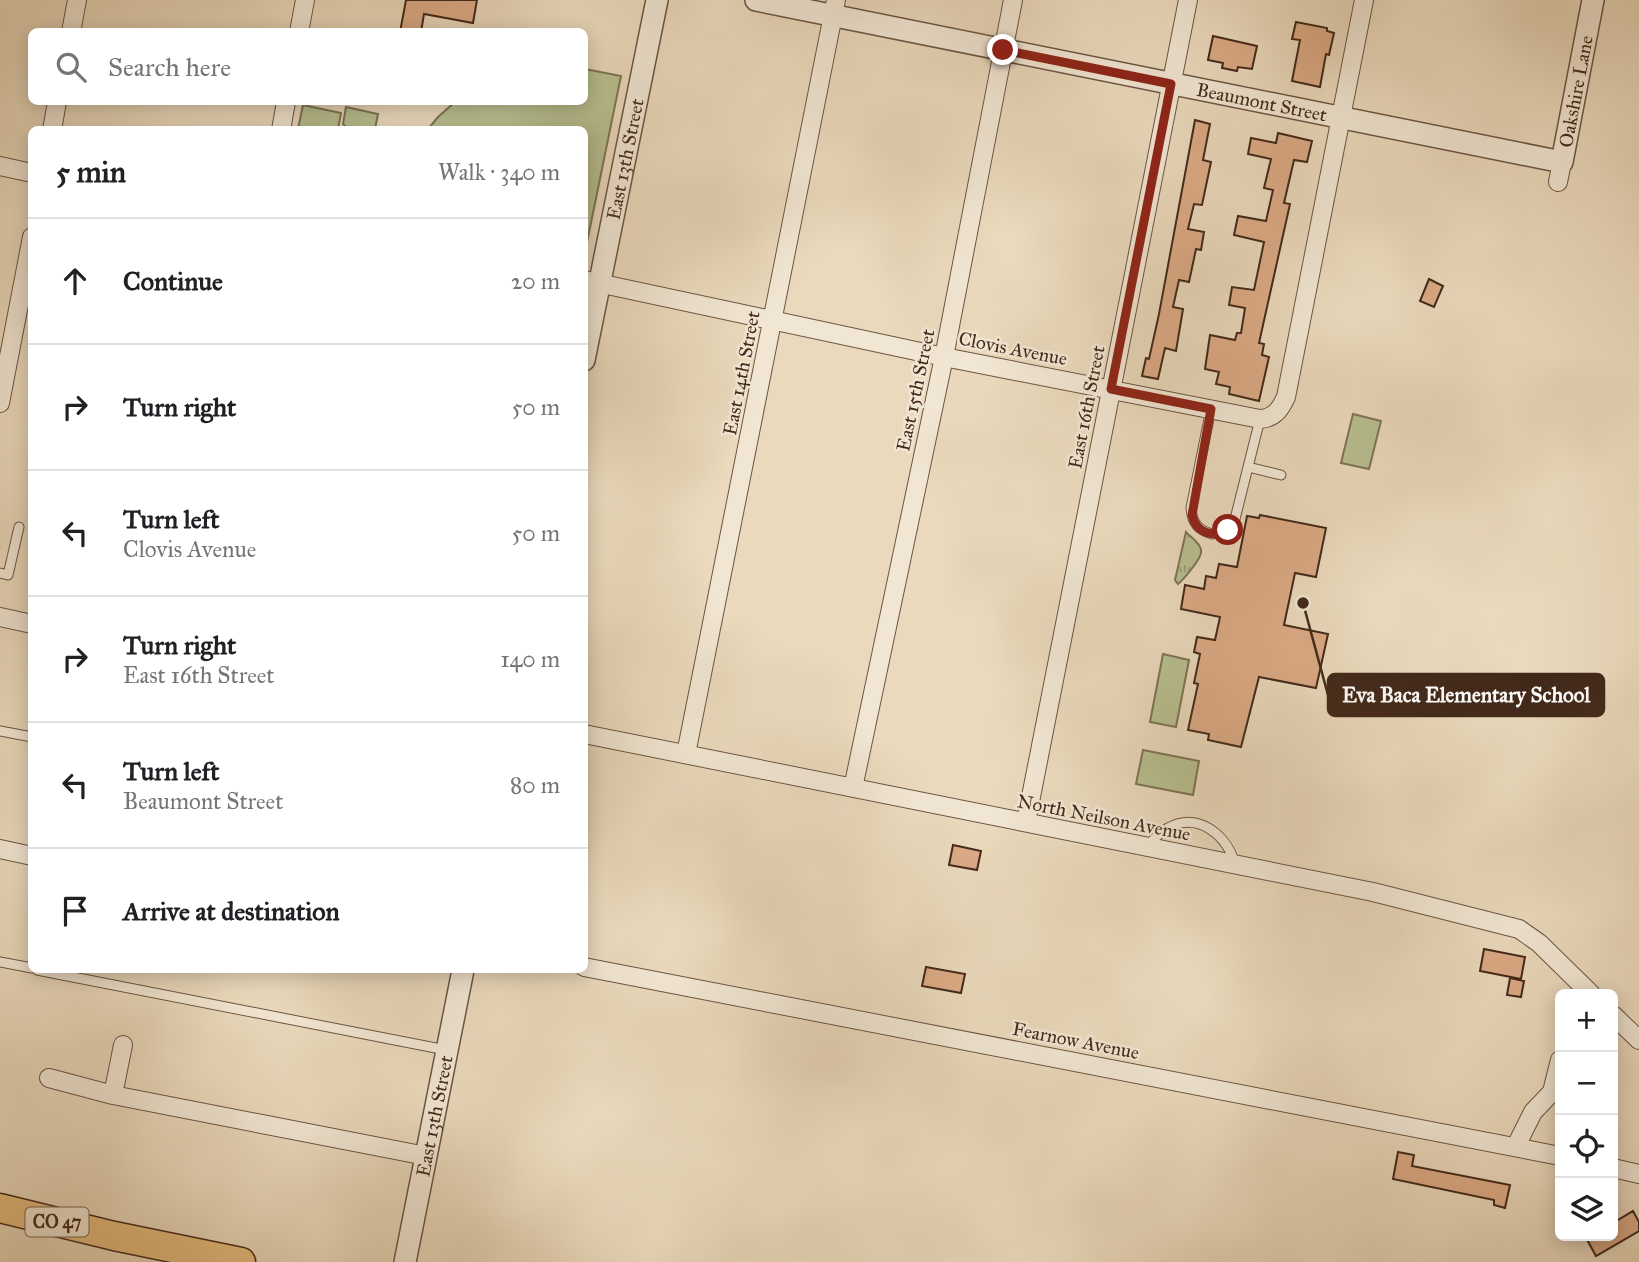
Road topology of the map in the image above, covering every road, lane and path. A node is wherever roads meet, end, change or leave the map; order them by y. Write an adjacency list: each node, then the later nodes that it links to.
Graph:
1 (76, 0): 10 (street)
2 (305, 0): 11 (street)
3 (657, 0): 23 (street, East 13th Street)
4 (757, 0): 9 (street, Beaumont Street)
5 (1013, 0): 12 (street, East 15th Street)
6 (1188, 0): 13 (street, East 16th Street)
7 (1364, 0): 16 (street)
8 (1593, 0): 21 (street, Oakshire Lane)
9 (834, 8): 12 (street, Beaumont Street); 24 (street, East 14th Street)
10 (72, 28)
11 (300, 28)
12 (1003, 50): 13 (street, Beaumont Street); 26 (street, East 15th Street)
13 (1171, 84): 16 (street, Beaumont Street); 27 (street, East 16th Street)
14 (56, 105): 17 (street)
15 (285, 105): 18 (street)
16 (1342, 117): 21 (street, Beaumont Street); 30 (street)
17 (53, 126)
18 (282, 126)
19 (0, 166): 20 (street)
20 (28, 172)
21 (1560, 172)
22 (28, 258): 28 (street)
23 (592, 282): 24 (street, Clovis Avenue); 25 (street, East 13th Street)
24 (773, 320): 26 (street, Clovis Avenue); 40 (street, East 14th Street)
25 (588, 321)
26 (944, 356): 27 (street, Clovis Avenue); 41 (street, East 15th Street)
27 (1111, 389): 29 (street, Clovis Avenue); 42 (street, East 16th Street)
28 (0, 403)
29 (1211, 409): 30 (street, Clovis Avenue); 31 (lane)
30 (1264, 419): 31 (lane)
31 (1248, 467): 32 (lane)
32 (1281, 475)
33 (19, 527): 34 (lane)
34 (0, 573)
35 (0, 617): 36 (street)
36 (28, 623)
37 (0, 731): 39 (lane)
38 (588, 735): 40 (street, North Neilson Avenue)
39 (28, 736)
40 (686, 754): 41 (street, North Neilson Avenue)
41 (853, 788): 42 (street, North Neilson Avenue)
42 (1026, 822): 43 (street, North Neilson Avenue)
43 (1147, 846): 46 (street, North Neilson Avenue); 46 (lane)
44 (0, 849): 45 (street)
45 (28, 855)
46 (1235, 864): 52 (street, North Neilson Avenue)
47 (0, 962): 48 (lane)
48 (28, 967)
49 (588, 968): 60 (street, Fearnow Avenue)
50 (52, 973): 56 (lane)
51 (462, 973): 56 (street, East 13th Street)
52 (1573, 987)
53 (1618, 1020): 54 (street)
54 (1639, 1040)
55 (123, 1045): 59 (street)
56 (447, 1050): 62 (street, East 13th Street)
57 (49, 1078): 59 (street)
58 (1555, 1080): 60 (street)
59 (113, 1095): 62 (street)
60 (1516, 1146): 61 (street, Fearnow Avenue)
61 (1555, 1155)
62 (426, 1156): 67 (street, East 13th Street)
63 (1618, 1169): 64 (street)
64 (1639, 1174)
65 (0, 1208): 66 (highway, CO 47)
66 (241, 1262)
67 (405, 1262)

